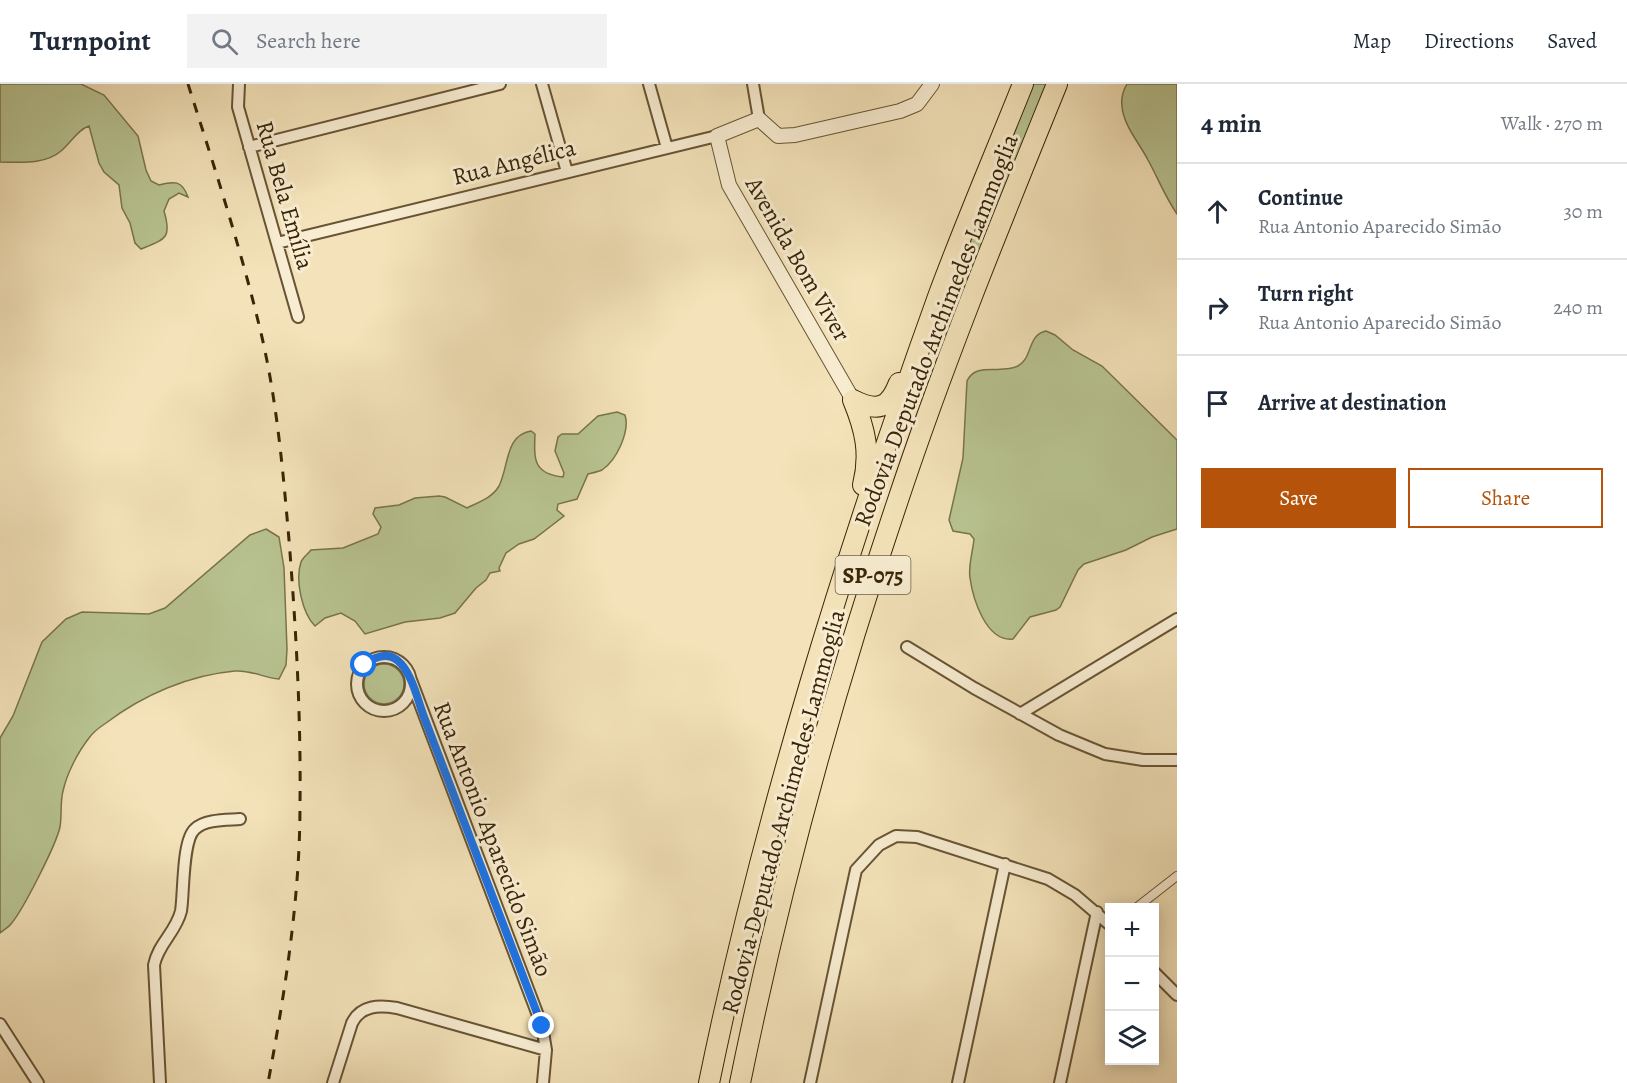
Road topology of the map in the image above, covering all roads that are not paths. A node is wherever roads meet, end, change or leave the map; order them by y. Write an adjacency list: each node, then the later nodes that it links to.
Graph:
1 (238, 84): 11 (street, Rua Bela Emília)
2 (500, 84): 11 (street)
3 (543, 84): 13 (street)
4 (649, 84): 12 (street)
5 (753, 84): 9 (street)
6 (932, 84): 9 (street)
7 (1023, 84): 15 (highway, Rodovia Deputado Archimedes Lammoglia / SP-075)
8 (1058, 84): 41 (highway, Rodovia Deputado Archimedes Lammoglia / SP-075)
9 (759, 119): 10 (street, Rua Angélica)
10 (717, 135): 12 (street, Rua Angélica); 17 (street, Avenida Bom Viver)
11 (249, 147): 14 (street, Rua Bela Emília)
12 (667, 148): 13 (street, Rua Angélica)
13 (567, 172): 14 (street, Rua Angélica)
14 (276, 243): 16 (street, Rua Bela Emília)
15 (940, 292): 17 (highway); 18 (highway, Rodovia Deputado Archimedes Lammoglia / SP-075)
16 (298, 317)
17 (853, 400): 18 (highway)
18 (842, 583): 40 (highway, Rodovia Deputado Archimedes Lammoglia / SP-075)
19 (1177, 619): 23 (street)
20 (907, 647): 23 (street)
21 (411, 680): 22 (street, Rua Antonio Aparecido Simão); 22 (street, Rua Antonio Aparecido Simão); 24 (street, Rua Antonio Aparecido Simão)
22 (403, 704): 24 (street)
23 (1020, 714): 25 (street)
24 (424, 717): 35 (street, Rua Antonio Aparecido Simão)
25 (1177, 760)
26 (240, 819): 37 (street)
27 (1005, 864): 30 (street); 42 (street); 43 (street)
28 (1177, 876): 29 (street)
29 (1142, 903)
30 (1097, 912): 31 (street); 44 (street)
31 (1105, 920)
32 (1159, 976): 33 (street)
33 (1177, 995)
34 (0, 1024): 36 (street)
35 (546, 1050): 38 (street); 39 (street, Rua Antonio Aparecido Simão)
36 (38, 1083)
37 (160, 1083)
38 (333, 1083)
39 (543, 1083)
40 (709, 1083)
41 (740, 1083)
42 (810, 1083)
43 (958, 1083)
44 (1060, 1083)

